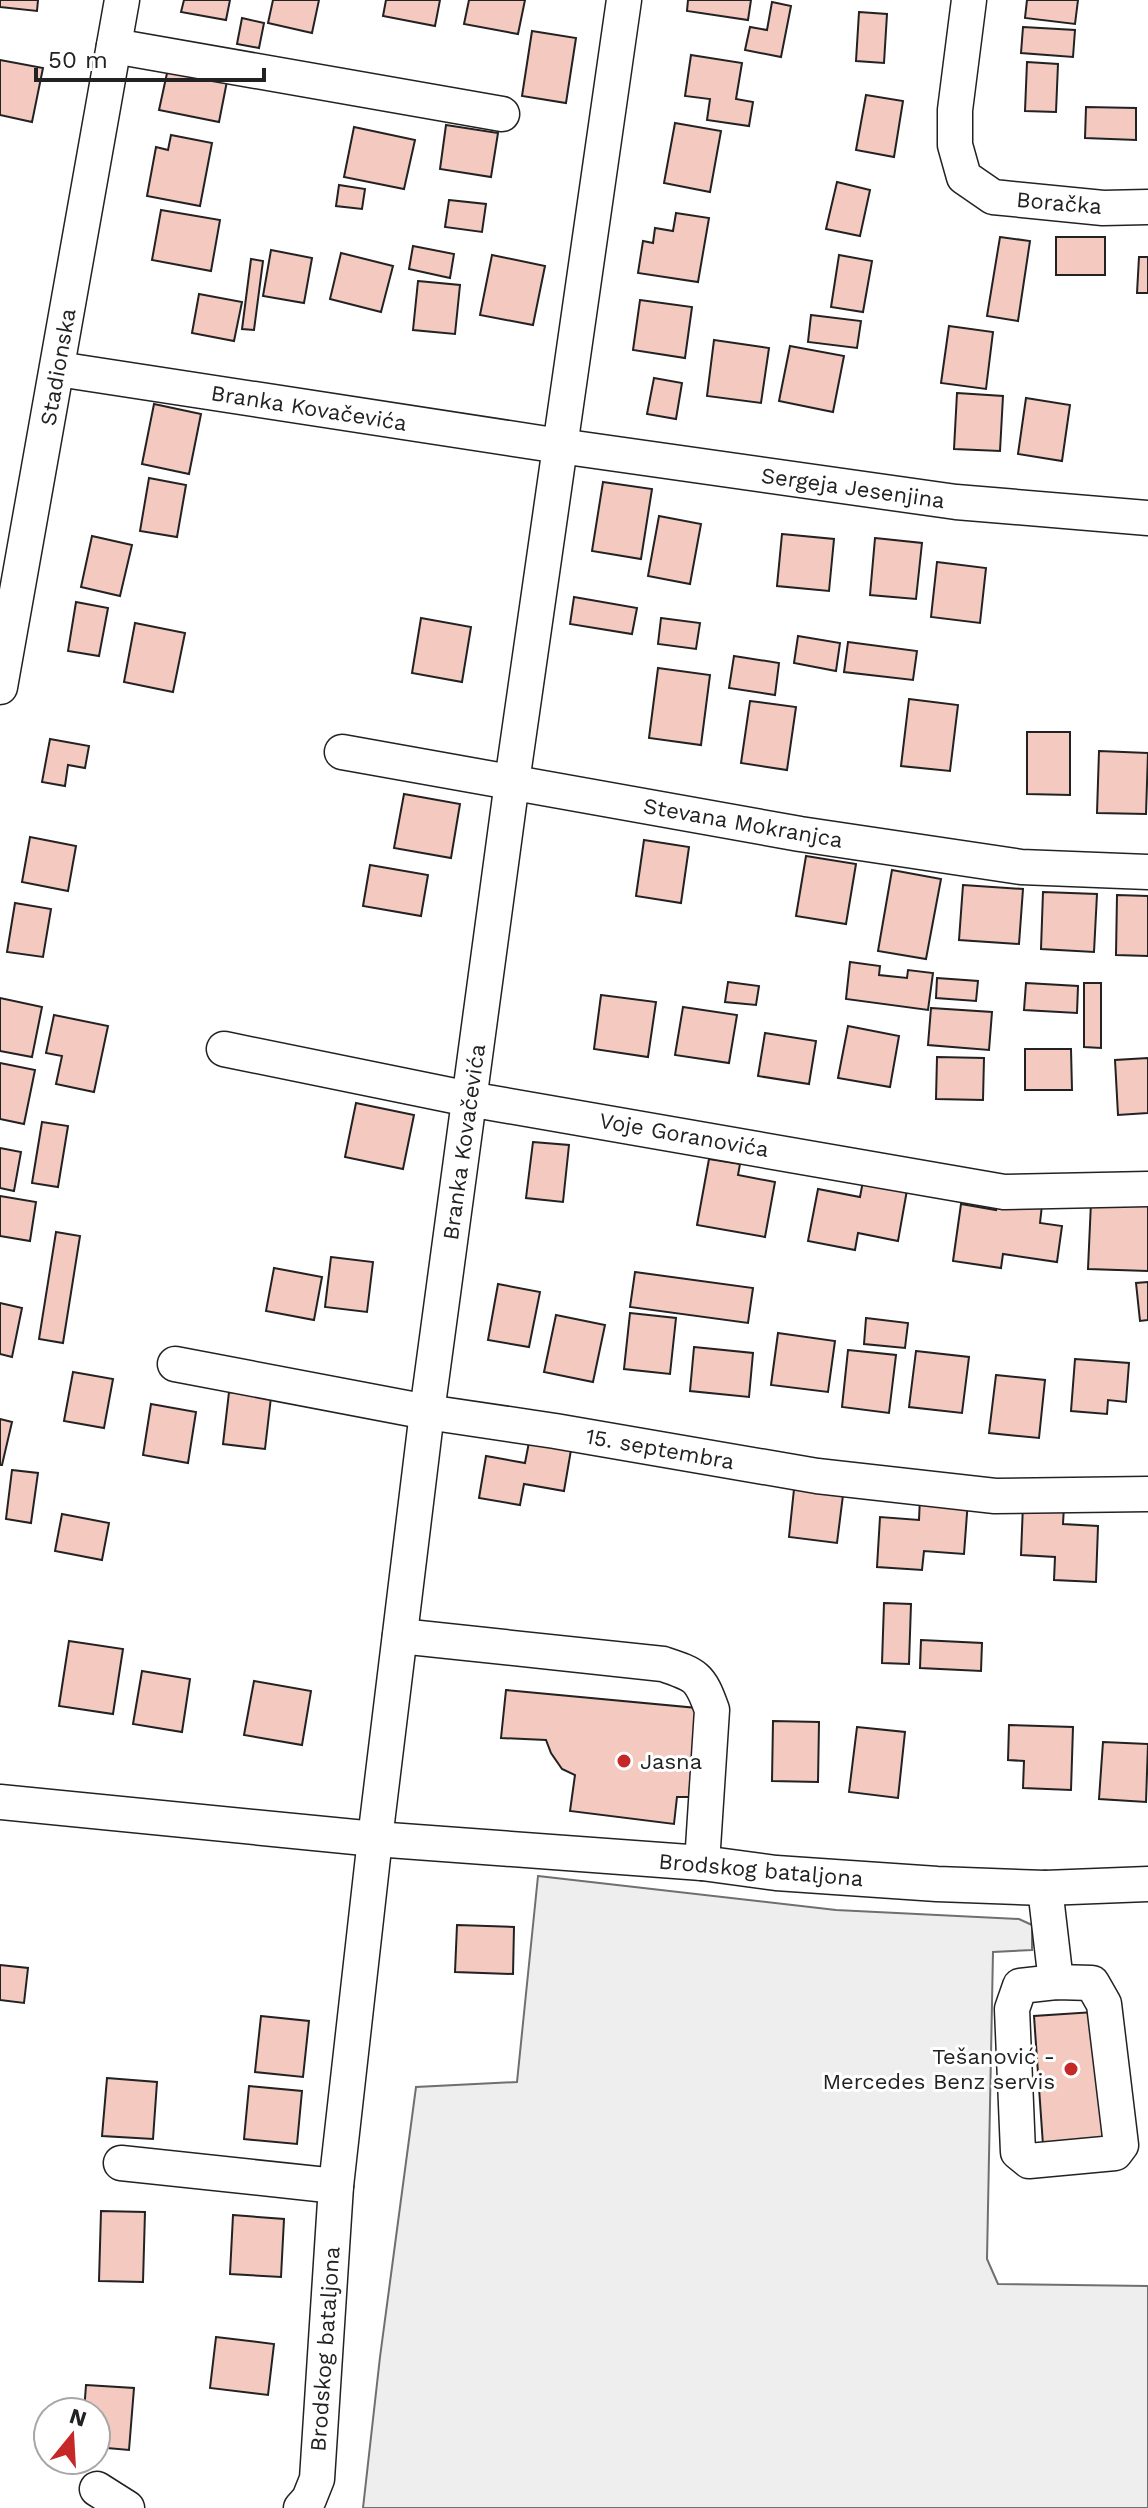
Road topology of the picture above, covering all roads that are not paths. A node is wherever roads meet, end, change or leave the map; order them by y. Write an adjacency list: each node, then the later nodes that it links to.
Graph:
1 (122, 0): 4 (street, Stadionska)
2 (624, 0): 8 (street, Branka Kovačevića)
3 (969, 0): 6 (street, Boračka)
4 (114, 46): 5 (street); 7 (street, Stadionska)
5 (502, 114)
6 (1148, 207)
7 (58, 369): 8 (street, Branka Kovačevića); 10 (street, Stadionska)
8 (560, 446): 9 (street, Sergeja Jesenjina); 12 (street, Branka Kovačevića)
9 (1148, 518)
10 (0, 687)
11 (342, 752): 12 (street, Stevana Mokranjca)
12 (512, 782): 13 (street, Stevana Mokranjca); 15 (street, Branka Kovačevića)
13 (1148, 872)
14 (224, 1049): 15 (street, Voje Goranovića)
15 (469, 1099): 16 (street, Voje Goranovića); 18 (street, Branka Kovačevića)
16 (1148, 1189)
17 (175, 1364): 18 (street, 15. septembra)
18 (427, 1412): 19 (street, 15. septembra); 20 (street, Branka Kovačevića)
19 (1148, 1494)
20 (400, 1636): 22 (street, Branka Kovačevića); 23 (street)
21 (0, 1802): 22 (street, Brodskog bataljona)
22 (375, 1839): 23 (street, Brodskog bataljona); 28 (street, Brodskog bataljona)
23 (702, 1863): 25 (street, Brodskog bataljona)
24 (1148, 1884): 25 (street, Brodskog bataljona)
25 (1045, 1888): 26 (street)
26 (1056, 1982): 26 (street)
27 (121, 2163): 28 (street)
28 (336, 2186): 31 (street, Brodskog bataljona)
29 (97, 2489): 30 (street)
30 (127, 2508)
31 (301, 2508)

